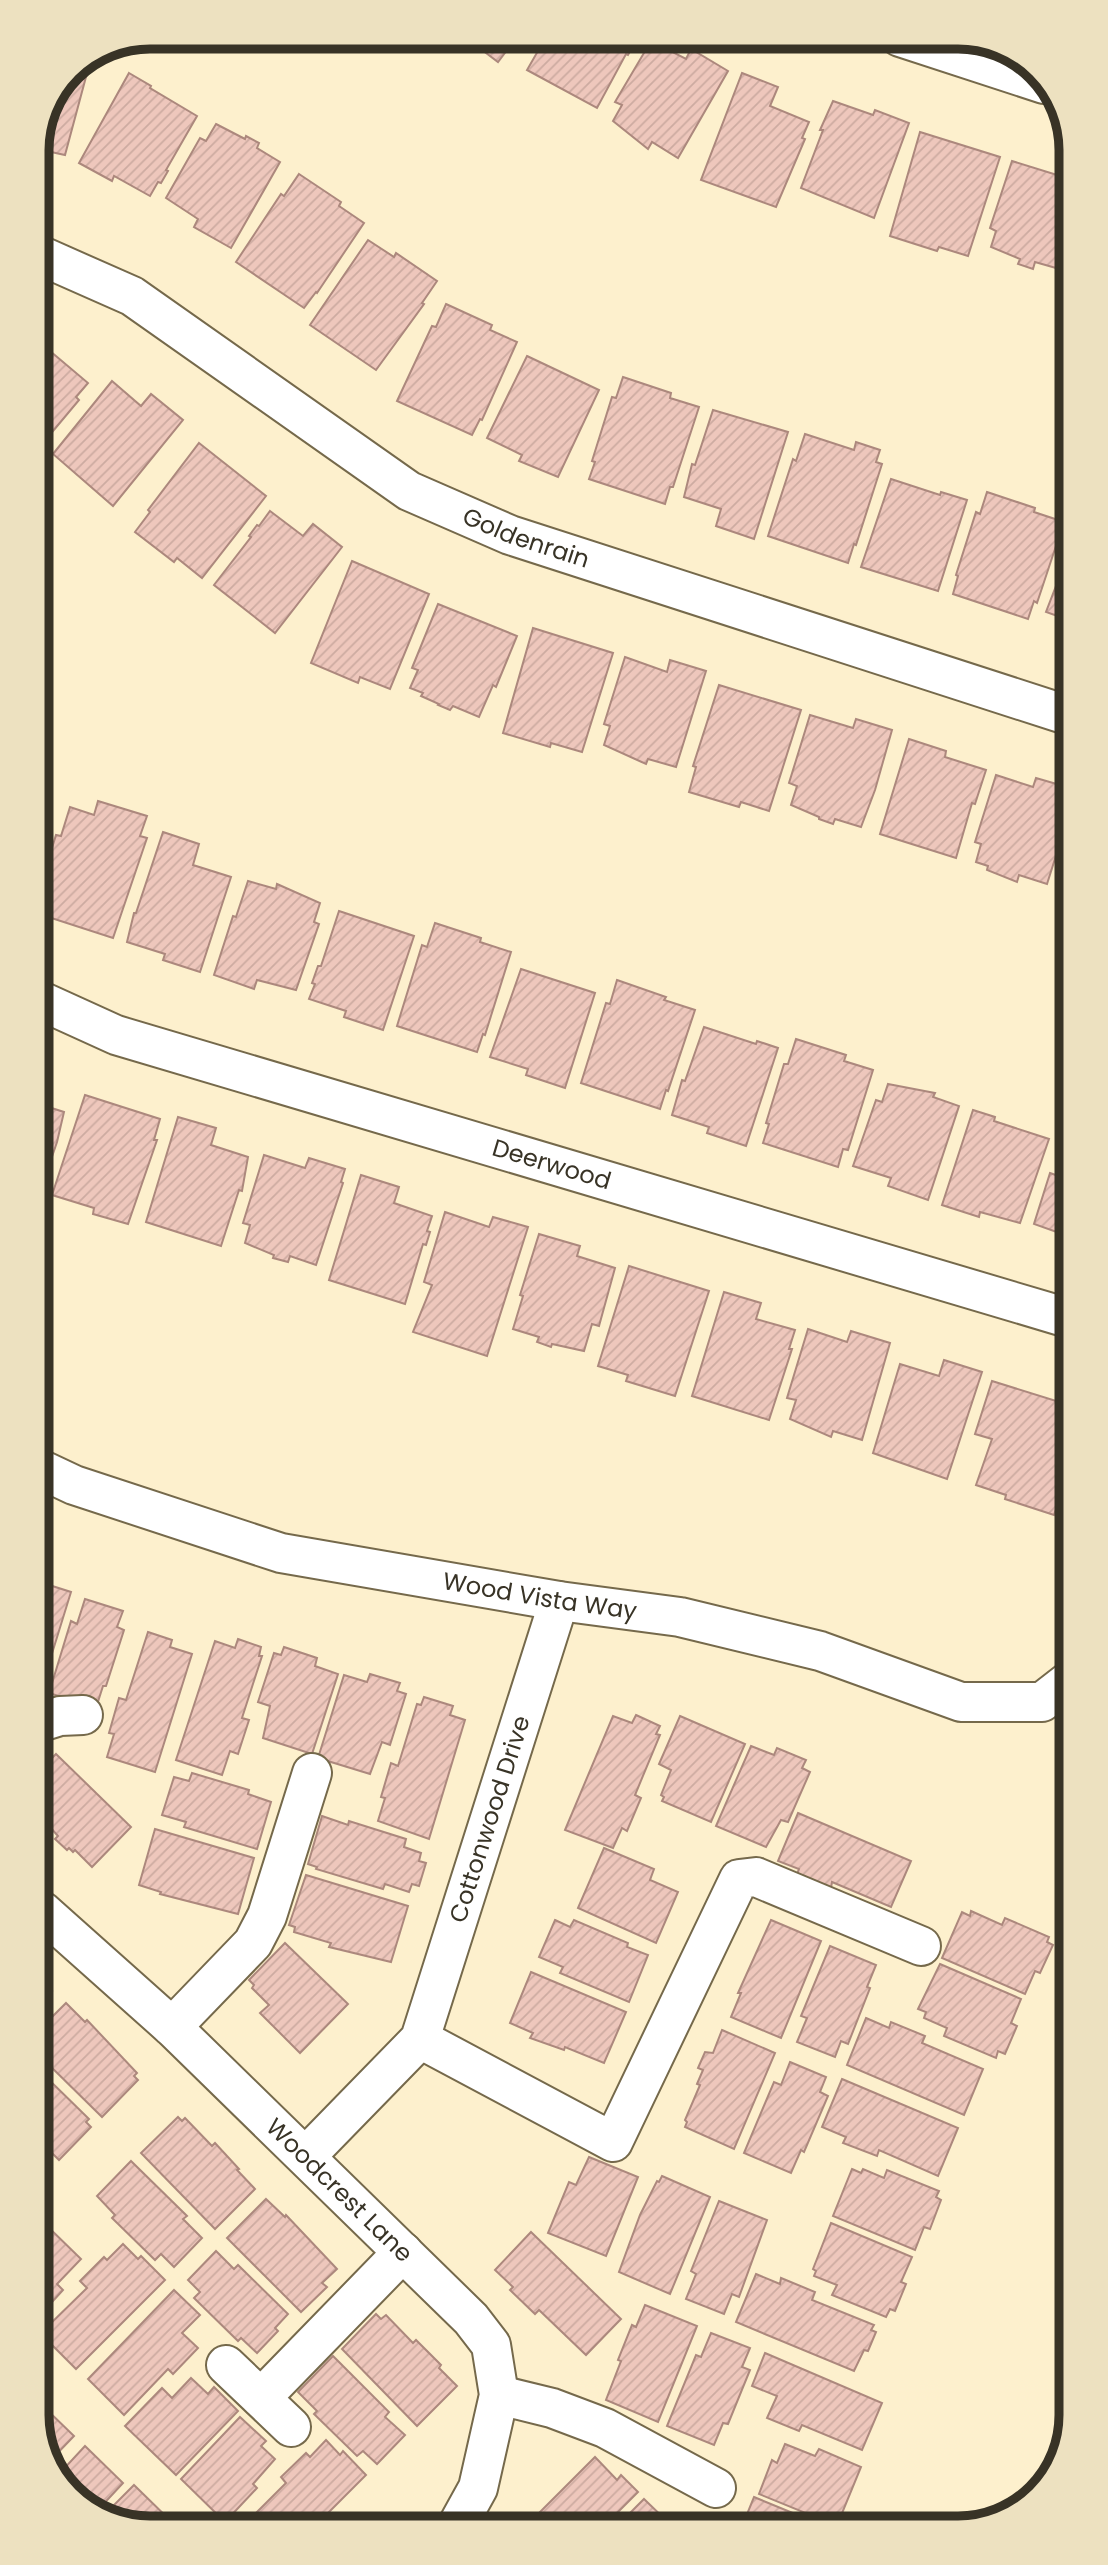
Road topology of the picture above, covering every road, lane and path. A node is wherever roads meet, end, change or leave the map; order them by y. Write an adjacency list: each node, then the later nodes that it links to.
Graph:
1 (937, 49): 2 (street)
2 (1030, 79)
3 (49, 259): 4 (street, Goldenrain)
4 (1059, 712)
5 (49, 1004): 6 (street, Deerwood)
6 (1059, 1315)
7 (49, 1473): 8 (street, Wood Vista Way)
8 (559, 1601): 9 (street, Wood Vista Way); 16 (street, Cottonwood Drive)
9 (1056, 1691)
10 (83, 1715): 11 (street)
11 (49, 1719)
12 (312, 1773): 15 (street)
13 (49, 1918): 15 (street, Woodcrest Lane)
14 (921, 1946): 16 (street)
15 (172, 2027): 17 (street, Woodcrest Lane)
16 (420, 2039): 17 (street, Cottonwood Drive)
17 (306, 2156): 18 (street, Woodcrest Lane)
18 (403, 2252): 20 (street, Woodcrest Lane); 21 (street)
19 (226, 2365): 21 (street)
20 (499, 2395): 23 (street); 24 (street, Woodcrest Lane)
21 (261, 2398): 22 (street)
22 (291, 2427)
23 (716, 2487)
24 (463, 2516)

